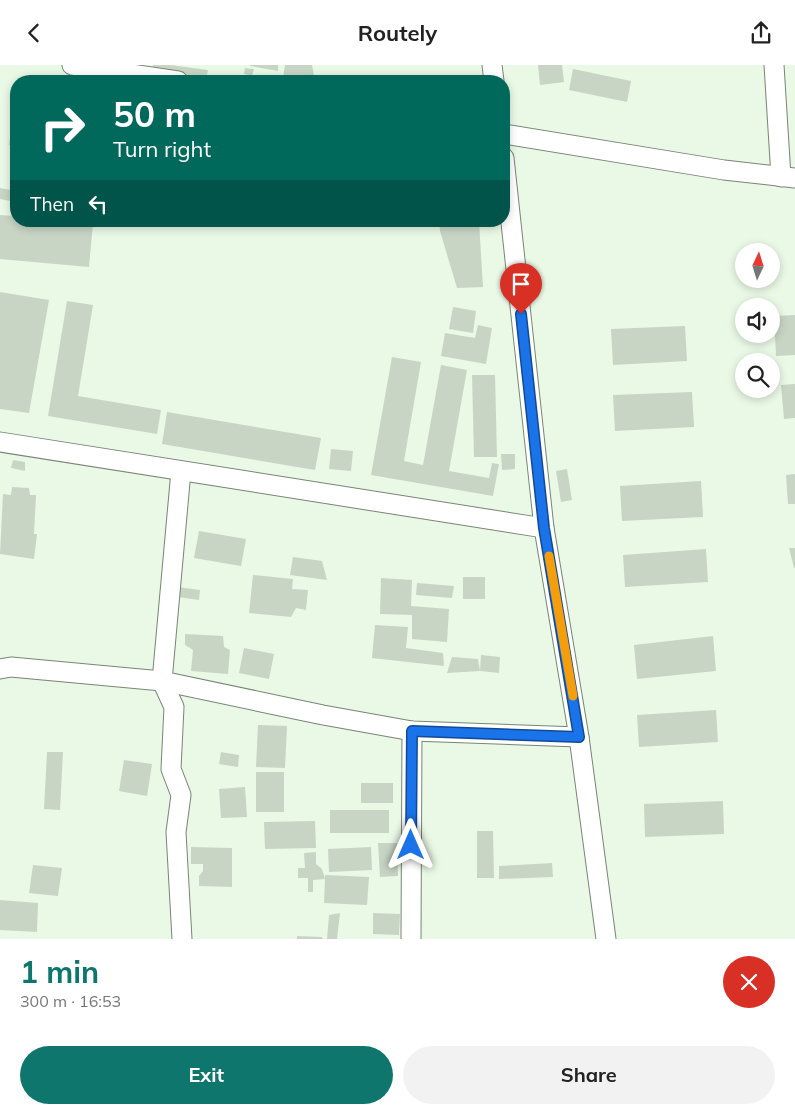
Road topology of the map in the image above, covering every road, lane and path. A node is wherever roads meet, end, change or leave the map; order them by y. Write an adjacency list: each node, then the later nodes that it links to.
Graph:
1 (72, 65): 3 (street)
2 (774, 65): 5 (street)
3 (138, 75)
4 (510, 135): 5 (street)
5 (788, 178)
6 (510, 214): 9 (street)
7 (0, 442): 8 (street)
8 (181, 471): 9 (street); 11 (street)
9 (544, 528): 13 (street)
10 (0, 669): 11 (street)
11 (162, 681): 12 (street); 14 (street)
12 (412, 731): 13 (street); 15 (street)
13 (579, 737): 16 (street)
14 (182, 939)
15 (411, 939)
16 (606, 939)

